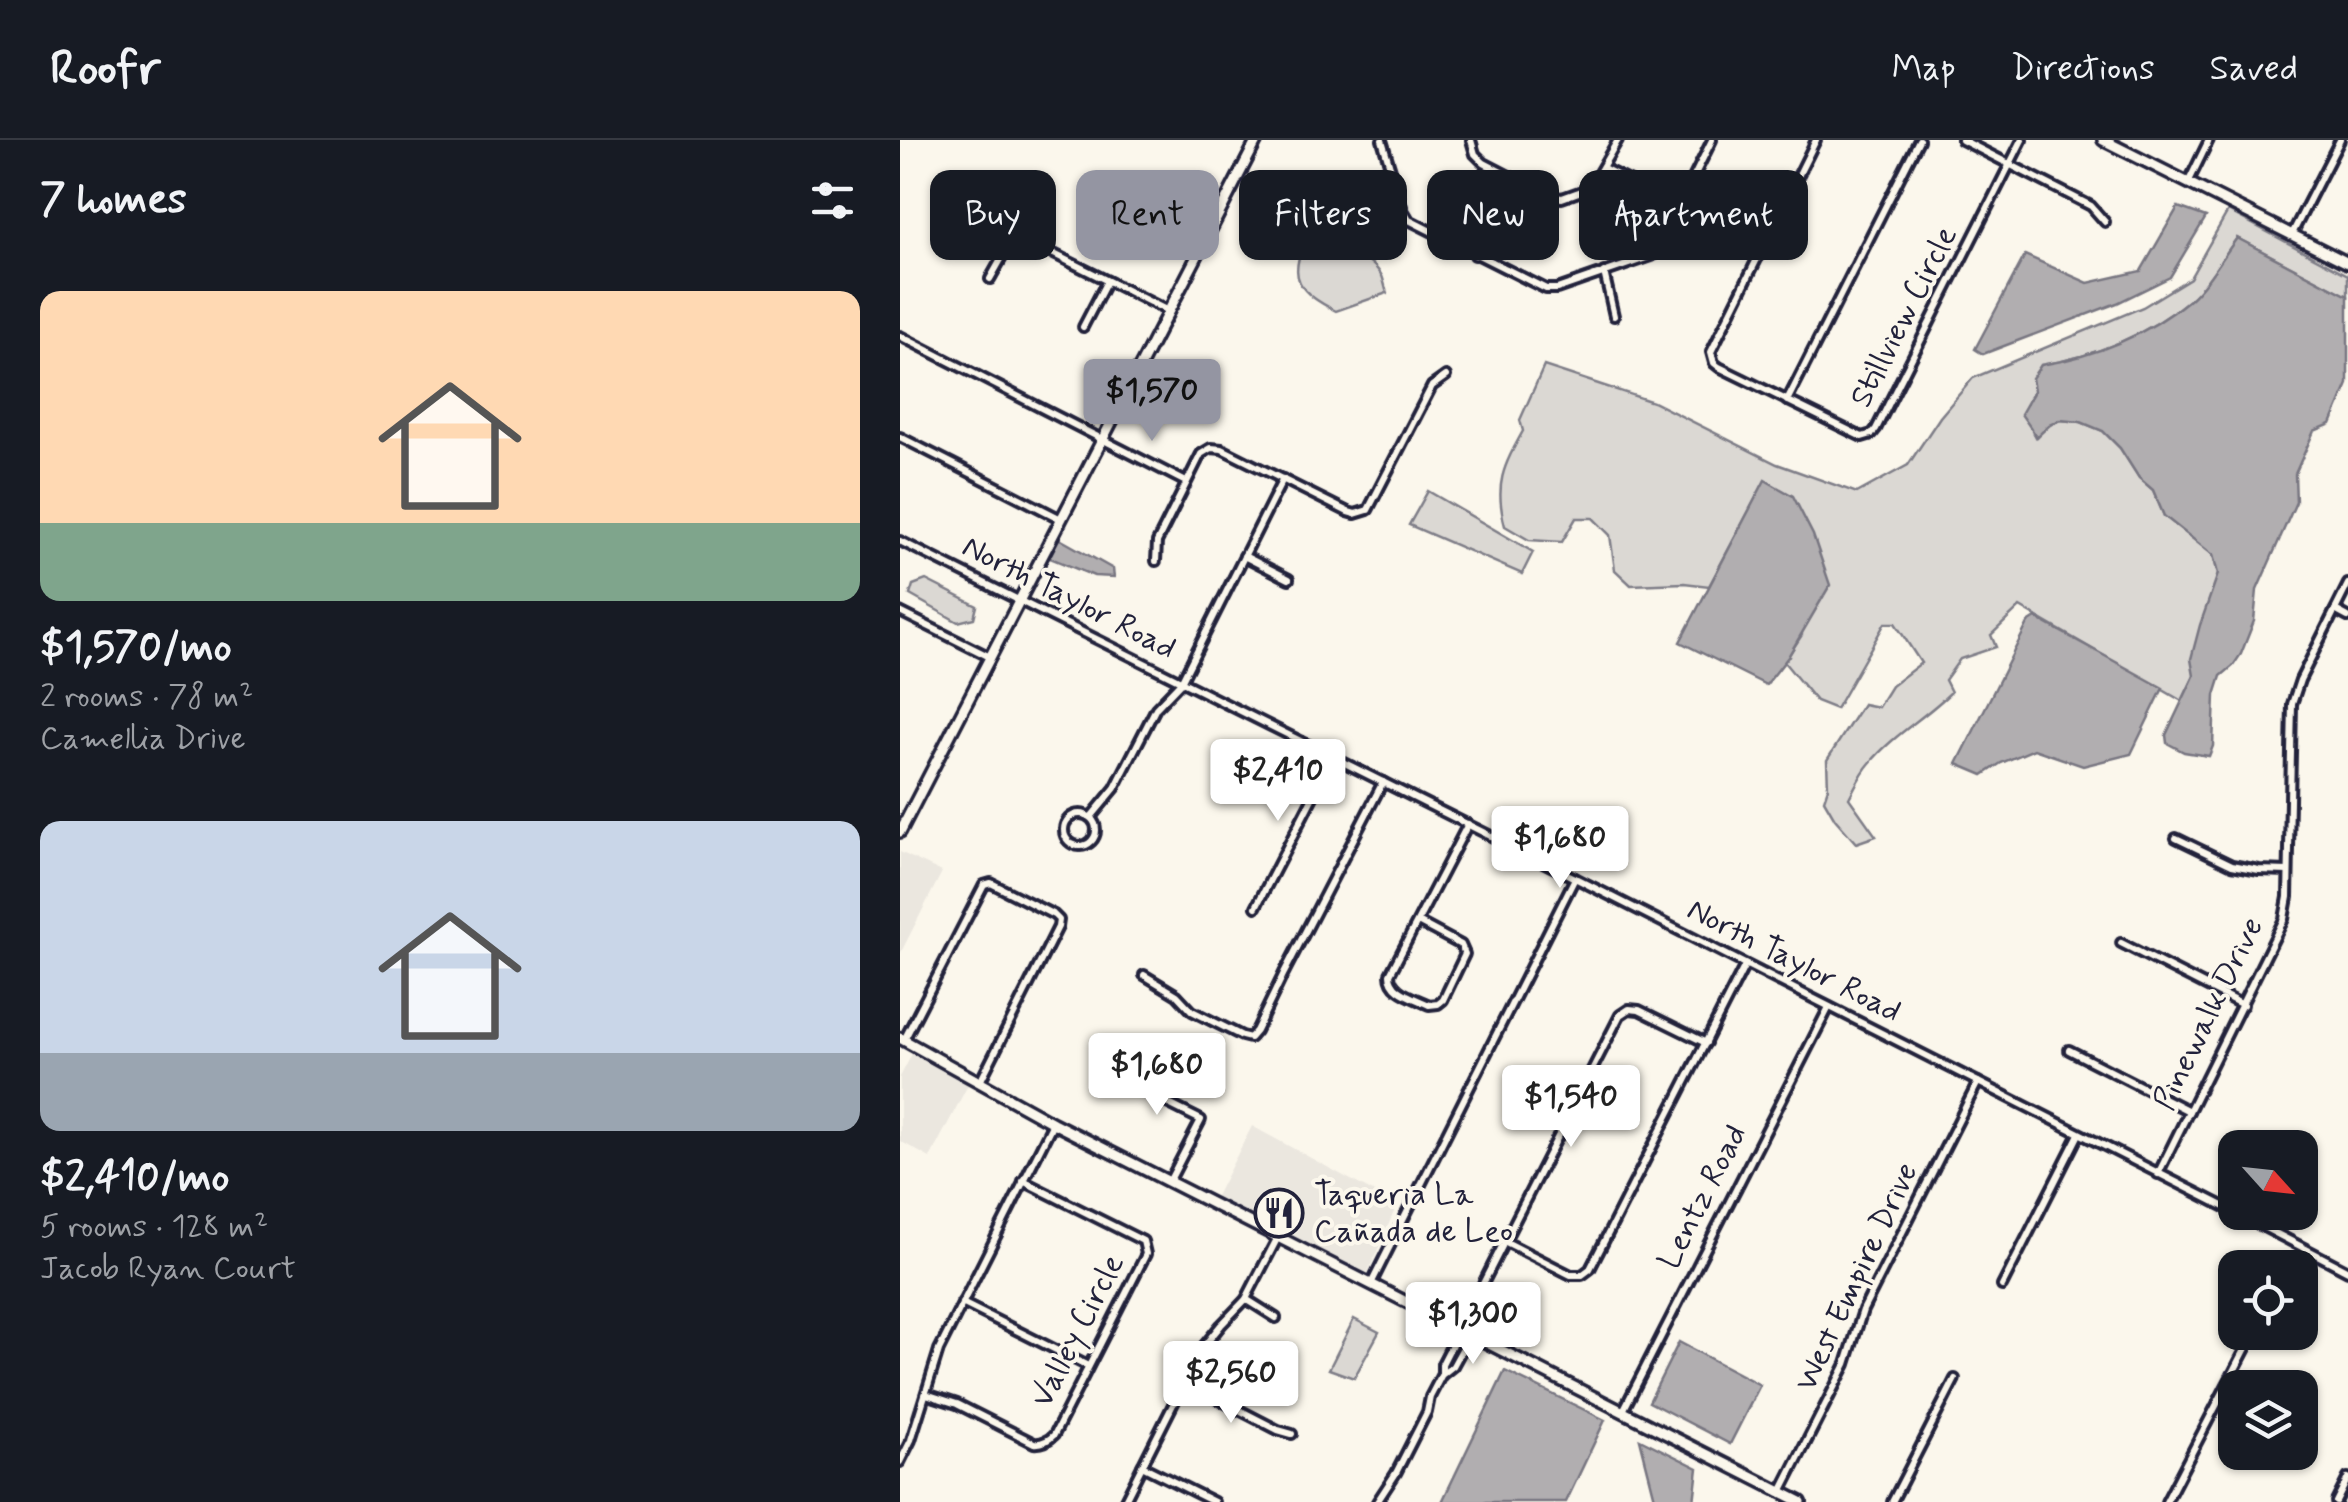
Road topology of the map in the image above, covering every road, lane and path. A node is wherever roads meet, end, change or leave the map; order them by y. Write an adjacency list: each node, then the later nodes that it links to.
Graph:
1 (1256, 140): 31 (street)
2 (1382, 140): 14 (street)
3 (1471, 140): 17 (street)
4 (1618, 140): 15 (street)
5 (1712, 140): 19 (street)
6 (1816, 140): 36 (street, Stillview Circle)
7 (1918, 140): 36 (street)
8 (1962, 140): 13 (street)
9 (2022, 140): 13 (street, Stillview Circle)
10 (2103, 140): 20 (street)
11 (2209, 140): 20 (street)
12 (2340, 140): 24 (street)
13 (2009, 164): 22 (street); 36 (street, Stillview Circle)
14 (1390, 168): 16 (street); 23 (street)
15 (1603, 168): 18 (street); 21 (street)
16 (1385, 170)
17 (1496, 170)
18 (1607, 170)
19 (1697, 170)
20 (2188, 183): 24 (street)
21 (1559, 198)
22 (2105, 222)
23 (1427, 230)
24 (2292, 234): 27 (street)
25 (1485, 260): 28 (street)
26 (1640, 260): 28 (street)
27 (2348, 263)
28 (1604, 272): 32 (street)
29 (990, 280): 30 (street)
30 (1107, 281): 31 (street); 33 (street)
31 (1168, 311): 38 (street)
32 (1614, 316)
33 (1083, 326)
34 (900, 336): 38 (street)
35 (1446, 376): 39 (street)
36 (1787, 402)
37 (900, 436): 41 (street)
38 (1102, 439): 40 (street); 41 (street)
39 (1283, 478): 40 (street); 43 (street)
40 (1186, 482): 44 (street)
41 (1061, 519): 47 (street)
42 (900, 541): 47 (street, North Taylor Road)
43 (1244, 556): 45 (street); 52 (street)
44 (1156, 561)
45 (1290, 579)
46 (2348, 584): 48 (street, Pinewalk Drive)
47 (1018, 602): 51 (street); 52 (street, North Taylor Road)
48 (2335, 610): 50 (street); 59 (street, Pinewalk Drive)
49 (900, 612): 51 (street)
50 (2348, 617)
51 (990, 657): 57 (street)
52 (1181, 682): 53 (street, North Taylor Road); 55 (street)
53 (1332, 758): 54 (street, North Taylor Road); 61 (street)
54 (1382, 782): 56 (street, North Taylor Road); 65 (street)
55 (1091, 817): 55 (street)
56 (1468, 824): 60 (street, North Taylor Road); 62 (street)
57 (900, 832)
58 (2176, 838): 59 (street)
59 (2288, 871): 66 (street, Pinewalk Drive)
60 (1575, 878): 64 (street, North Taylor Road); 85 (street)
61 (1256, 907)
62 (1418, 922): 62 (street)
63 (2120, 943): 66 (street)
64 (1745, 964): 67 (street, North Taylor Road); 69 (street)
65 (1144, 975)
66 (2243, 1005): 74 (street, Pinewalk Drive)
67 (1829, 1006): 73 (street, North Taylor Road); 96 (street, Lentz Road)
68 (902, 1039): 72 (street); 72 (street)
69 (1706, 1043): 83 (street); 83 (street)
70 (2069, 1050): 74 (street)
71 (1099, 1069): 79 (street)
72 (980, 1082): 75 (street)
73 (1978, 1082): 76 (street, North Taylor Road); 101 (street, West Empire Drive)
74 (2189, 1111): 77 (street, Pinewalk Drive)
75 (1053, 1123): 78 (street); 79 (street)
76 (2079, 1134): 77 (street, North Taylor Road); 86 (street)
77 (2158, 1174): 80 (street, North Taylor Road)
78 (1024, 1182): 88 (street); 92 (street, Valley Circle)
79 (1169, 1182): 82 (street)
80 (2218, 1204)
81 (2269, 1230): 84 (street, North Taylor Road)
82 (1278, 1237): 85 (street); 87 (street)
83 (1504, 1241): 90 (street)
84 (2348, 1271)
85 (1372, 1284): 90 (street)
86 (2002, 1286)
87 (1246, 1299): 89 (street); 94 (street)
88 (962, 1303): 92 (street); 95 (street)
89 (1276, 1318)
90 (1465, 1331): 96 (street); 104 (street)
91 (2245, 1350): 107 (street)
92 (1088, 1366): 95 (street, Valley Circle)
93 (1954, 1378): 106 (street)
94 (1185, 1382): 97 (street); 99 (street)
95 (926, 1394): 98 (street)
96 (1622, 1411): 101 (street)
97 (1292, 1434)
98 (900, 1462)
99 (1142, 1466): 102 (street); 103 (street)
100 (2348, 1478): 108 (street)
101 (1781, 1492): 105 (street)
102 (1124, 1502)
103 (1214, 1502)
104 (1377, 1502)
105 (1801, 1502)
106 (1892, 1502)
107 (2166, 1502)
108 (2336, 1502)

